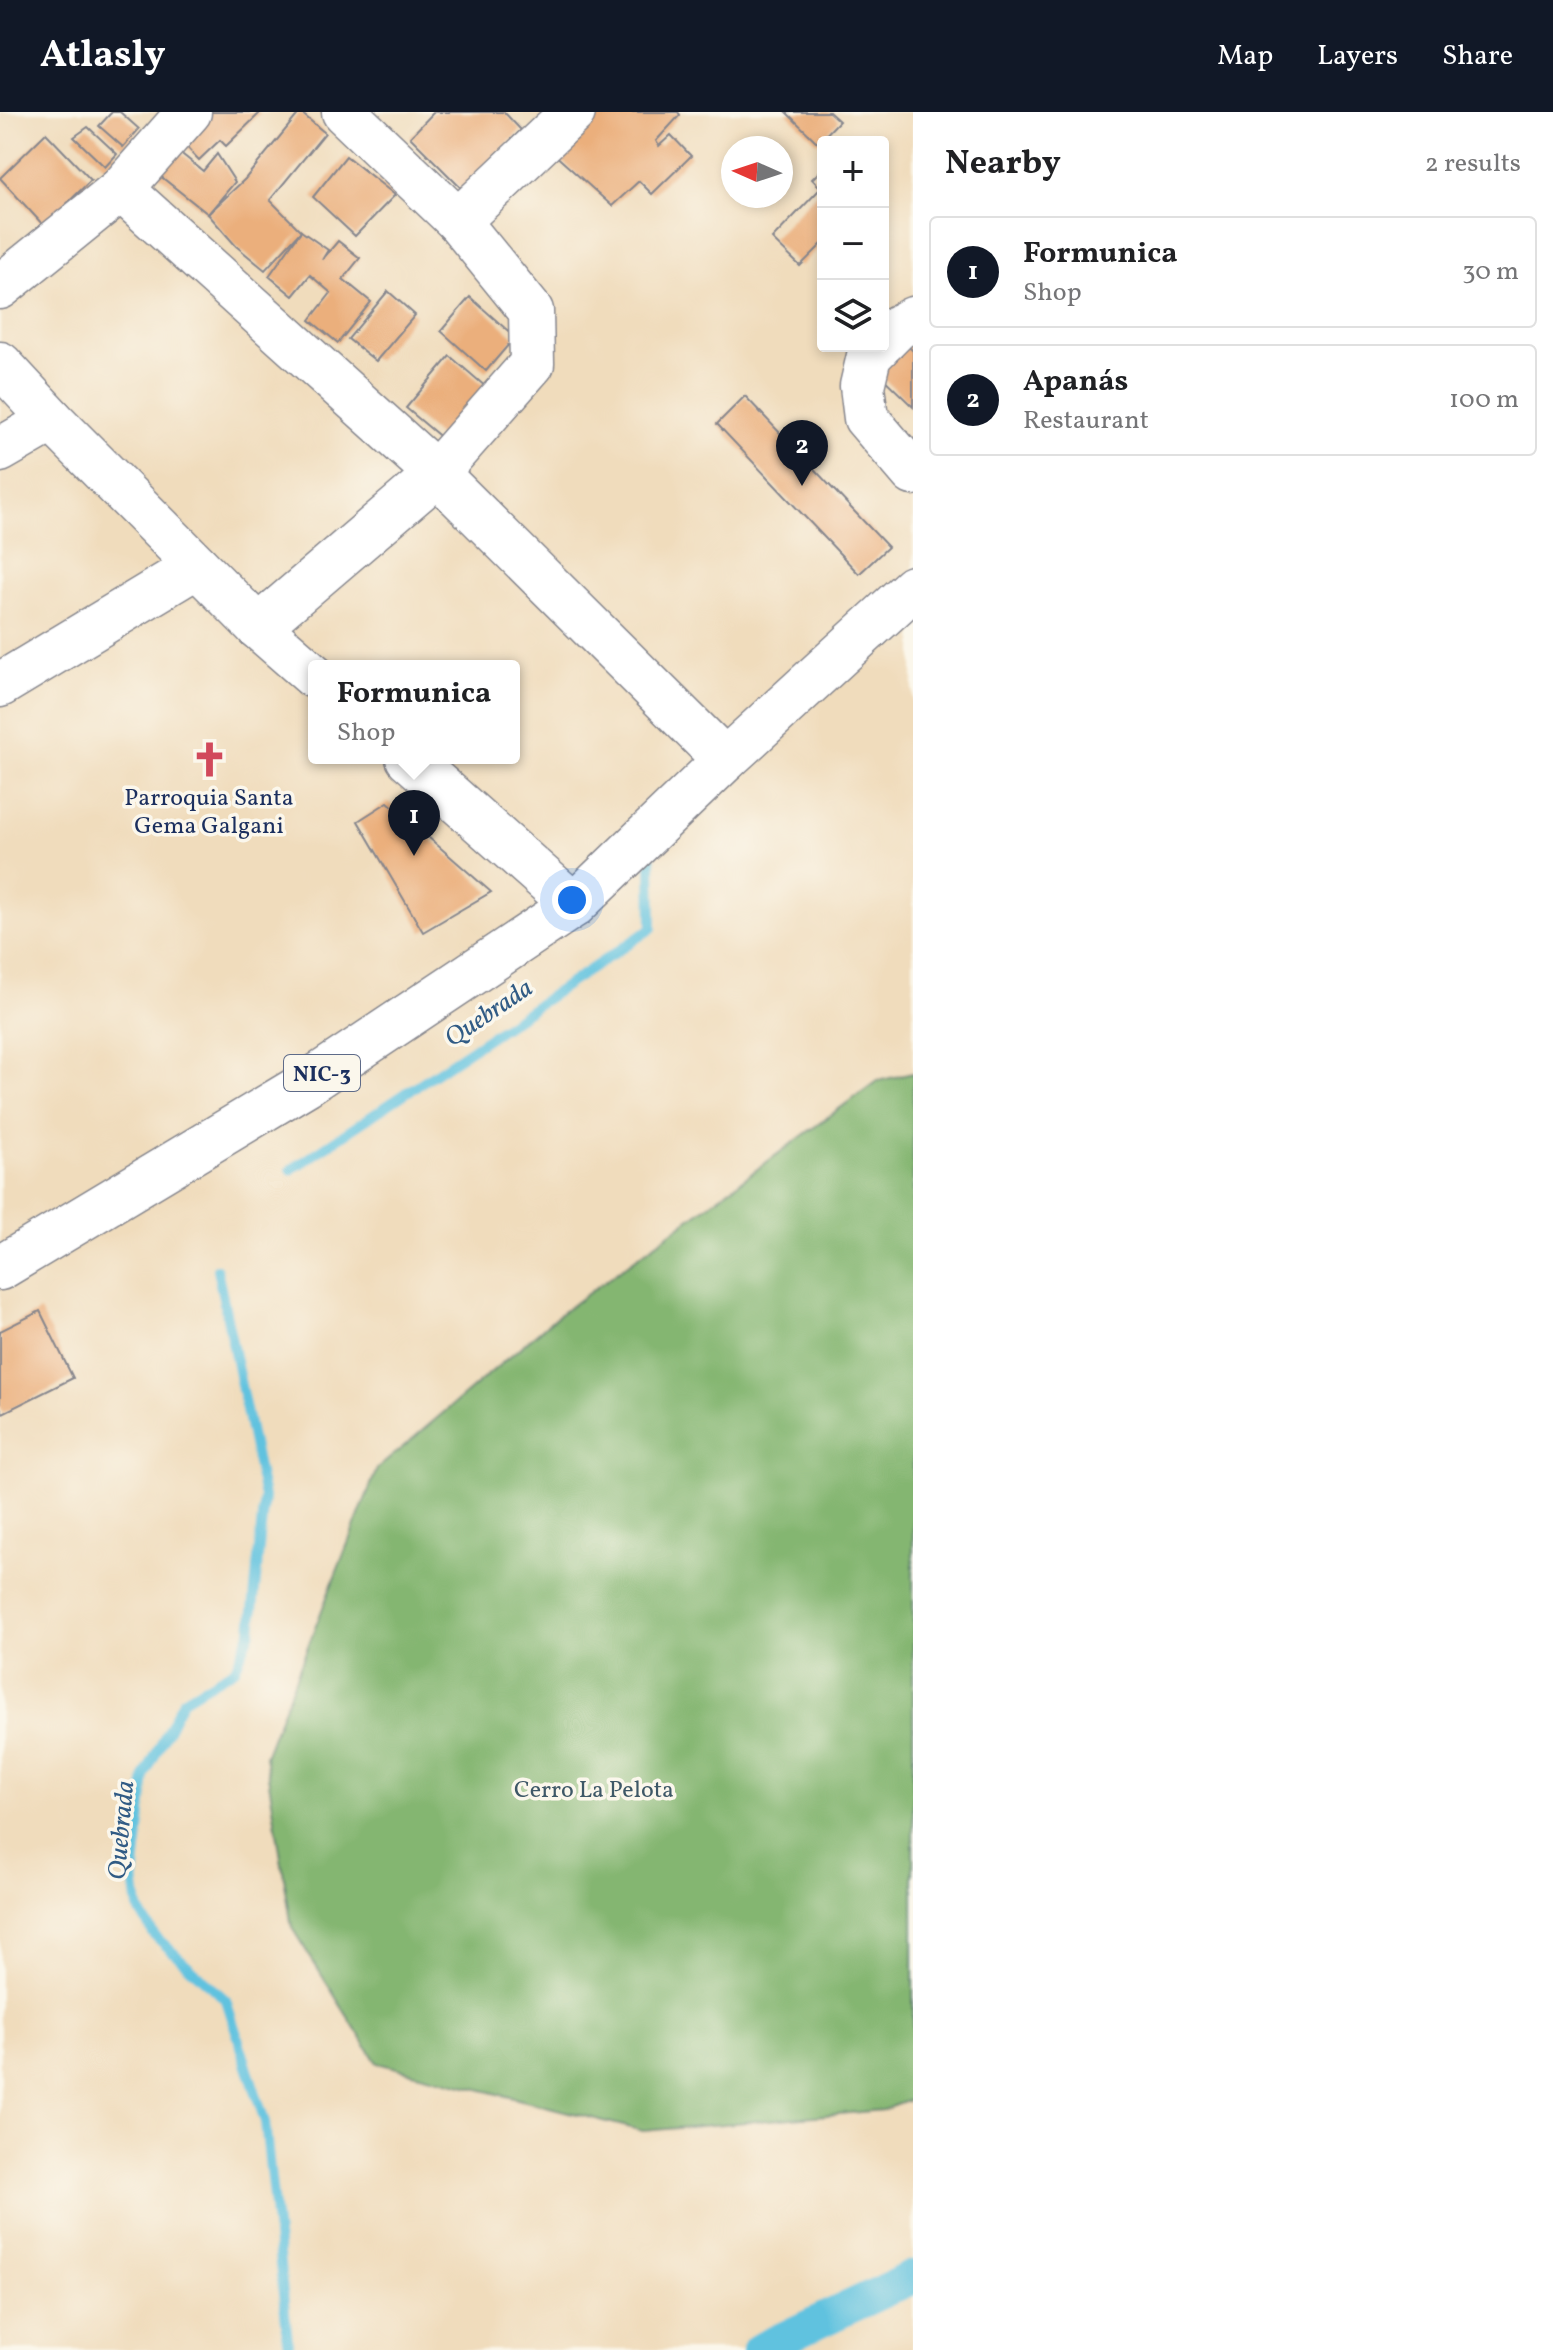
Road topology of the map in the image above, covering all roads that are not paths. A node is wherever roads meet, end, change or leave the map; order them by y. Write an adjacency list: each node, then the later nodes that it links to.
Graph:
1 (189, 112): 4 (street)
2 (344, 112): 5 (street)
3 (573, 112): 5 (street)
4 (121, 189): 6 (street); 14 (street)
5 (458, 221): 14 (street)
6 (0, 287)
7 (913, 319): 8 (street)
8 (889, 336)
9 (873, 352): 13 (street)
10 (0, 364): 11 (street)
11 (52, 420): 12 (street); 15 (street)
12 (0, 450)
13 (913, 473)
14 (436, 474): 17 (street); 20 (street)
15 (197, 566): 17 (street); 19 (street)
16 (913, 588): 20 (street, NIC-3)
17 (258, 627): 18 (street)
18 (308, 671)
19 (0, 685)
20 (725, 760): 22 (street, NIC-3)
21 (415, 764): 22 (street)
22 (574, 905): 23 (street, NIC-3)
23 (0, 1268)

